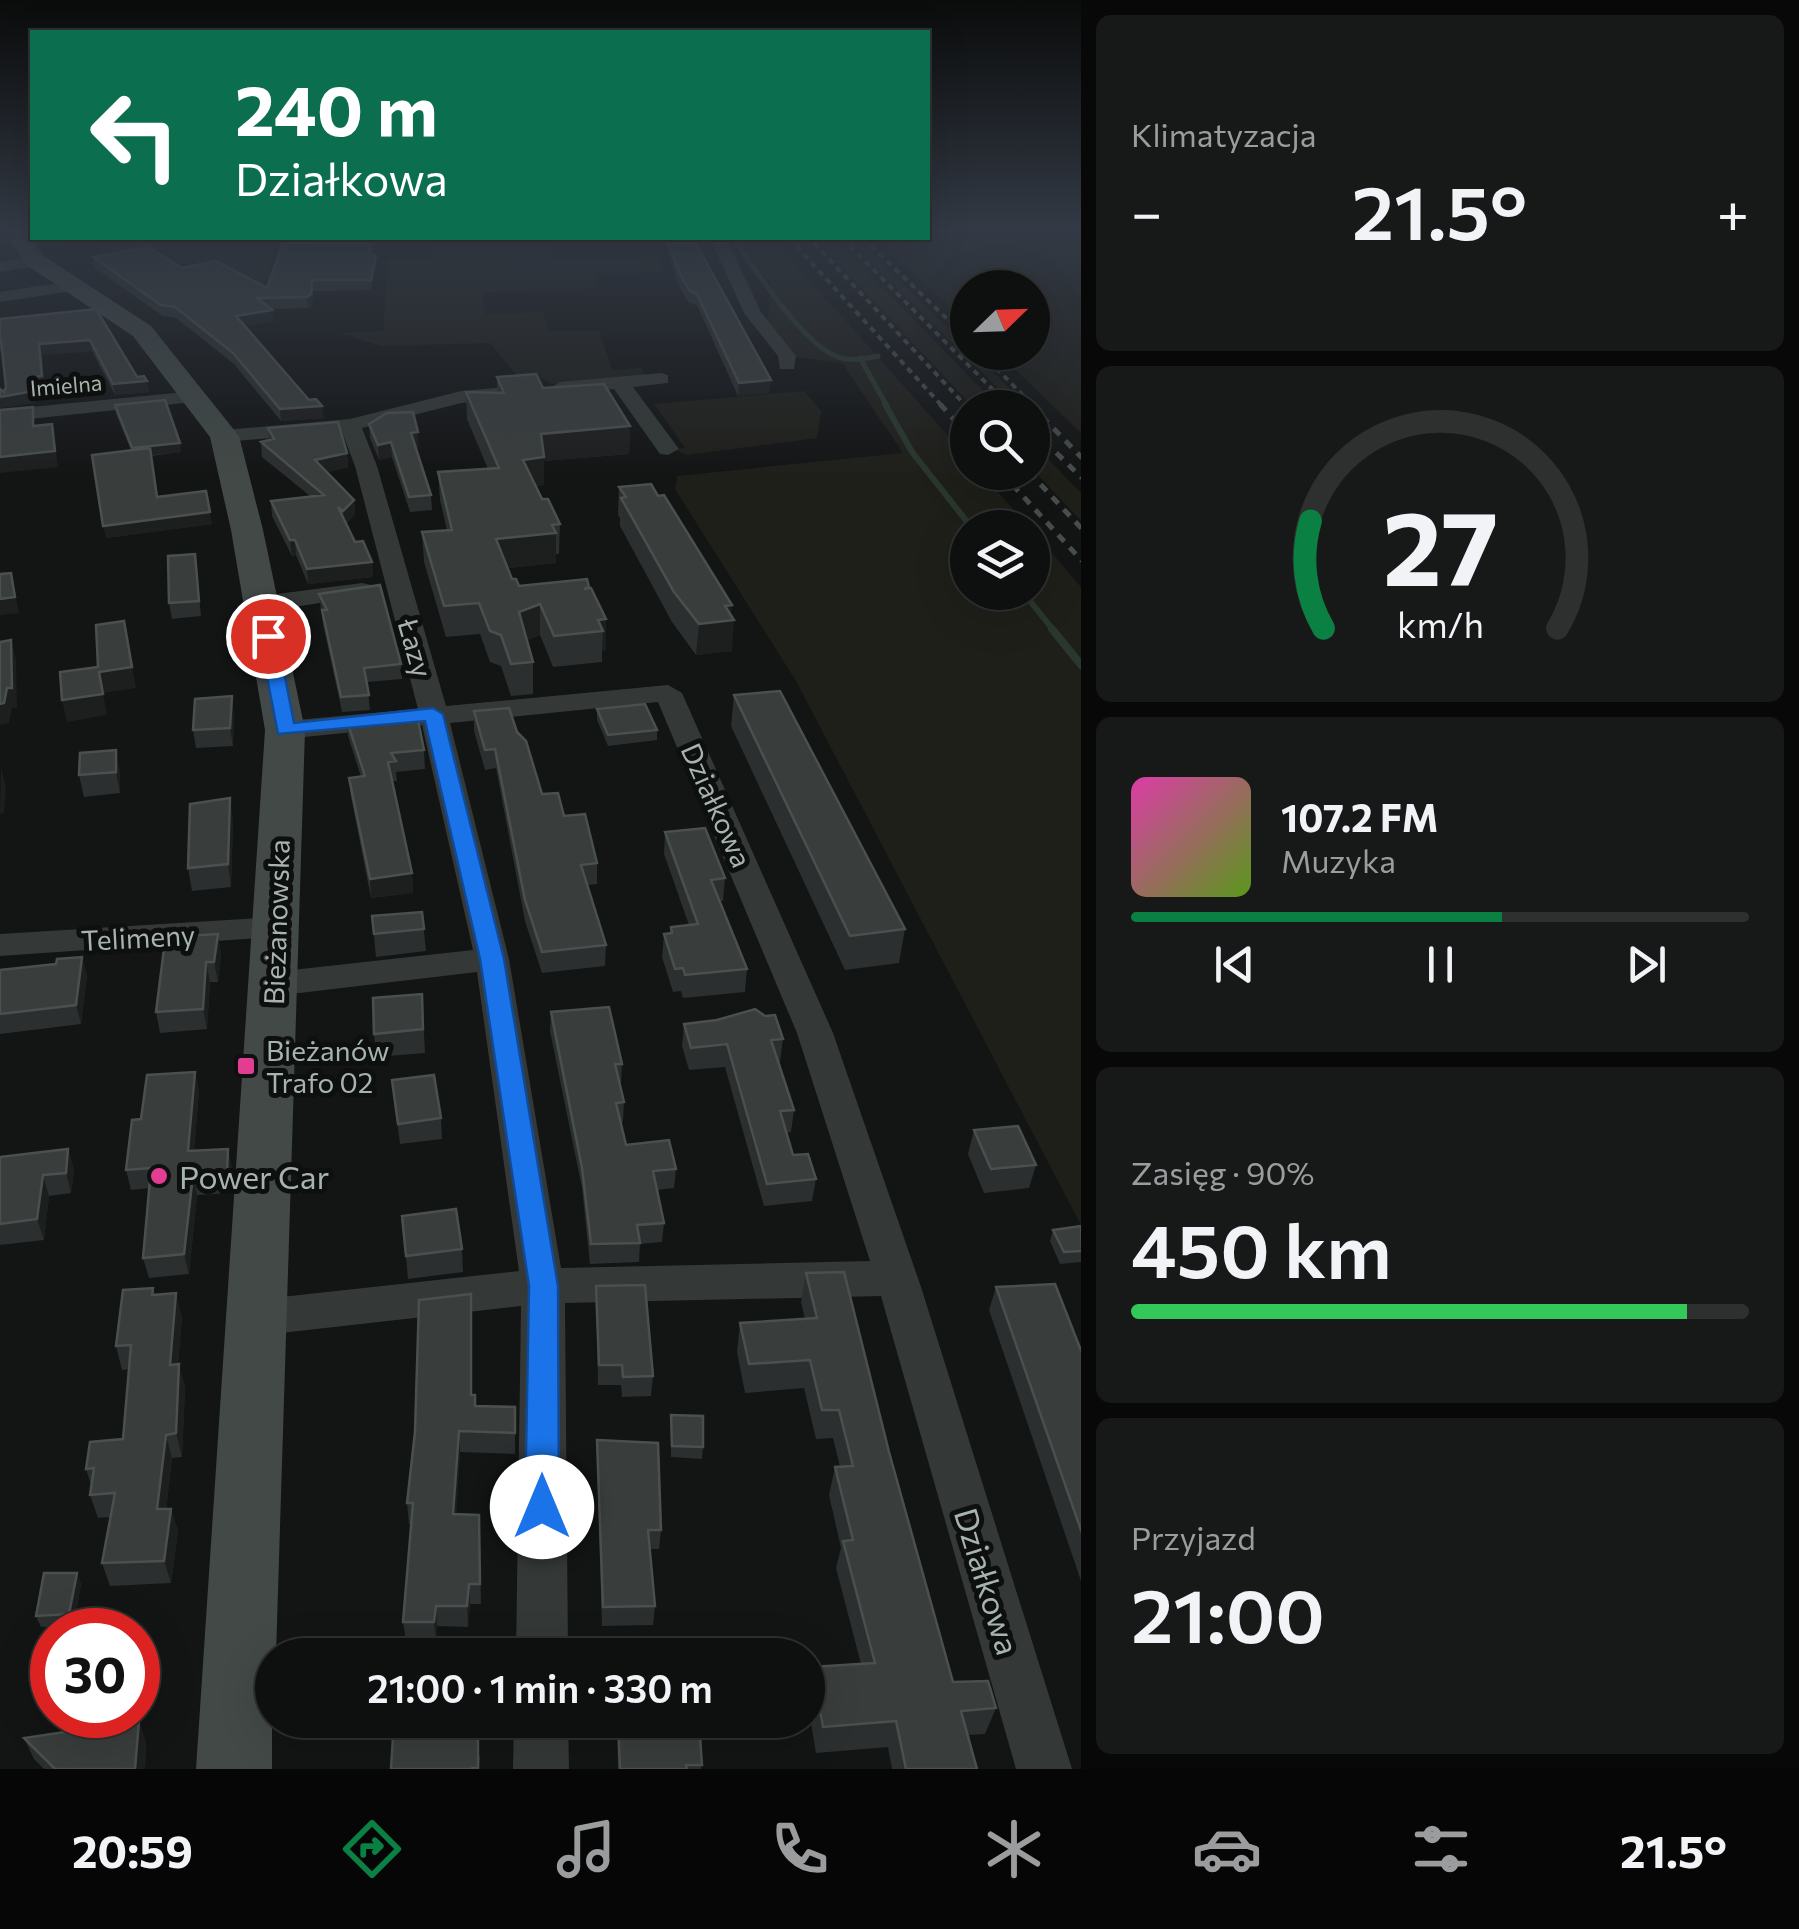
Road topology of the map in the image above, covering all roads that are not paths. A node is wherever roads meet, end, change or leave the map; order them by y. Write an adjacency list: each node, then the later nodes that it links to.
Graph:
1 (112, 313): 6 (street, Bieżanowska)
2 (753, 313): 3 (street)
3 (787, 365)
4 (661, 379): 5 (street)
5 (620, 383): 8 (street); 10 (street)
6 (196, 397): 7 (street, Imielna); 9 (street, Bieżanowska)
7 (0, 416)
8 (350, 425): 9 (street); 11 (street, Łazy)
9 (224, 436): 12 (street, Bieżanowska)
10 (668, 450)
11 (398, 586): 12 (street); 13 (street, Łazy)
12 (262, 604): 14 (street, Bieżanowska)
13 (433, 714): 14 (street, Działkowa); 17 (street, Łazy); 19 (street, Działkowa)
14 (285, 730): 15 (street, Bieżanowska)
15 (276, 928): 16 (street, Telimeny); 18 (street, Bieżanowska)
16 (0, 945)
17 (492, 959): 18 (street); 20 (street, Łazy)
18 (274, 984): 21 (street, Bieżanowska)
19 (897, 1278): 20 (street); 26 (street, Działkowa)
20 (544, 1286): 21 (street); 22 (street, Łazy)
21 (254, 1318): 24 (street, Bieżanowska)
22 (542, 1638)
23 (541, 1738): 25 (street)
24 (234, 1769)
25 (541, 1769)
26 (1044, 1769)

